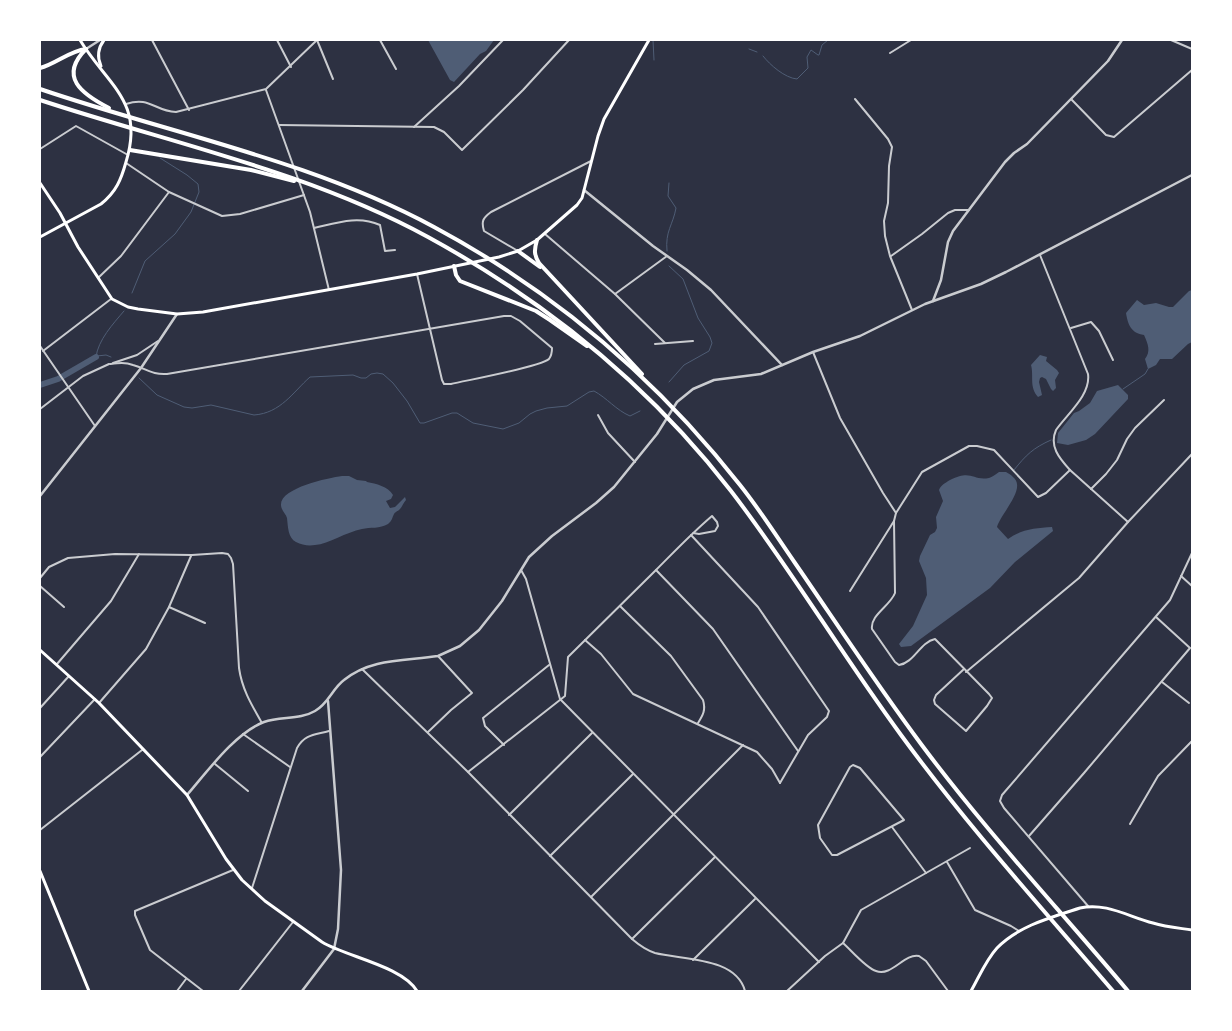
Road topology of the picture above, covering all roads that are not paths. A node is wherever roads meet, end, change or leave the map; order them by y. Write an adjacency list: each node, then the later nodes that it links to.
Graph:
1 (80, 40): 13 (main road)
2 (102, 40): 13 (street); 20 (main road)
3 (152, 40): 28 (street)
4 (277, 40): 16 (street)
5 (317, 40): 16 (street); 21 (street)
6 (380, 40): 18 (street)
7 (503, 40): 31 (street)
8 (569, 40): 31 (street)
9 (649, 40): 35 (main road)
10 (911, 40): 15 (street)
11 (1122, 40): 24 (street)
12 (1171, 40): 14 (street)
13 (86, 49): 17 (highway); 20 (main road); 29 (highway)
14 (1192, 49)
15 (890, 54)
16 (291, 67): 23 (street)
17 (40, 68)
18 (396, 69)
19 (1192, 70): 24 (street)
20 (104, 71): 27 (main road)
21 (333, 79)
22 (40, 89): 29 (highway)
23 (266, 90): 28 (street); 30 (street)
24 (1070, 99): 43 (street)
25 (40, 100): 39 (highway)
26 (855, 100): 53 (street)
27 (126, 104): 28 (street); 33 (main road)
28 (189, 110)
29 (118, 113): 79 (highway)
30 (279, 125): 31 (street); 42 (street)
31 (414, 126)
32 (40, 149): 34 (street)
33 (130, 150): 34 (main road); 39 (highway)
34 (128, 156): 36 (main road)
35 (591, 161): 40 (main road); 50 (street)
36 (126, 163): 41 (street); 44 (main road)
37 (1192, 175): 51 (street)
38 (40, 183): 44 (main road)
39 (322, 188): 76 (highway)
40 (584, 190): 46 (main road); 52 (street)
41 (169, 192): 42 (street); 57 (street)
42 (304, 194): 45 (street)
43 (969, 210): 53 (street); 61 (street)
44 (64, 223): 47 (main road); 57 (main road)
45 (314, 228): 49 (street); 58 (street)
46 (545, 234): 48 (main road); 59 (street)
47 (40, 238)
48 (537, 240): 50 (main road); 56 (highway)
49 (395, 250)
50 (518, 251): 54 (main road); 56 (highway)
51 (1040, 254): 61 (street); 64 (street)
52 (666, 256): 59 (street); 75 (street)
53 (890, 256): 62 (street)
54 (454, 266): 55 (main road); 76 (highway)
55 (417, 274): 58 (main road); 65 (street)
56 (549, 276): 79 (highway)
57 (98, 278): 60 (main road)
58 (329, 290): 63 (main road)
59 (615, 294): 67 (street)
60 (112, 299): 63 (main road); 71 (street)
61 (933, 301): 62 (street)
62 (912, 310): 72 (street)
63 (177, 314): 66 (street)
64 (1070, 328): 73 (street); 86 (street)
65 (430, 329): 65 (street); 77 (street)
66 (159, 340): 74 (street); 77 (street)
67 (665, 342): 68 (street); 69 (street)
68 (693, 342)
69 (655, 344)
70 (40, 346): 71 (street)
71 (43, 351): 78 (street)
72 (813, 352): 75 (street); 89 (street)
73 (1113, 360)
74 (110, 364): 77 (street); 78 (street)
75 (782, 365): 85 (street)
76 (615, 367): 177 (highway)
77 (141, 368): 83 (street)
78 (68, 387): 81 (street); 83 (street)
79 (655, 390): 178 (highway)
80 (1164, 400): 87 (street)
81 (40, 409)
82 (598, 415): 85 (street)
83 (95, 426): 88 (street)
84 (1192, 454): 91 (street)
85 (635, 462): 96 (street)
86 (1070, 470): 87 (street); 89 (street)
87 (1091, 489): 91 (street)
88 (40, 496)
89 (896, 513): 90 (street)
90 (894, 521): 102 (street); 114 (street)
91 (1128, 522): 114 (street)
92 (692, 534): 92 (street); 97 (street); 133 (street)
93 (1192, 553): 98 (street)
94 (139, 554): 95 (street); 99 (street); 111 (street)
95 (192, 555): 105 (street); 123 (street)
96 (521, 570): 110 (street); 112 (street)
97 (656, 570): 103 (street); 133 (street)
98 (1181, 576): 101 (street); 106 (street)
99 (40, 578)
100 (40, 586): 104 (street)
101 (1192, 586)
102 (850, 591)
103 (620, 606): 108 (street); 124 (street)
104 (64, 607)
105 (169, 607): 107 (street); 120 (street)
106 (1156, 617): 116 (street); 146 (street)
107 (205, 623)
108 (585, 640): 118 (street); 124 (street)
109 (40, 650): 111 (main road)
110 (438, 656): 113 (street); 126 (street)
111 (57, 664): 115 (main road)
112 (550, 664): 118 (street); 131 (street)
113 (362, 668): 119 (street); 126 (street)
114 (965, 670): 114 (street)
115 (69, 676): 117 (main road); 122 (street)
116 (1162, 682): 121 (street); 146 (street)
117 (95, 699): 120 (main road); 134 (street)
118 (560, 699): 127 (street); 131 (street)
119 (328, 701): 123 (street); 125 (street)
120 (99, 703): 132 (main road)
121 (1189, 703)
122 (40, 708)
123 (262, 723): 128 (street)
124 (698, 723): 130 (street)
125 (330, 731): 136 (street); 163 (street)
126 (428, 732): 137 (street)
127 (592, 732): 138 (street); 141 (street)
128 (243, 734): 135 (street); 136 (street)
129 (1192, 741): 143 (street)
130 (744, 744): 133 (street); 142 (street)
131 (504, 745): 137 (street)
132 (144, 749): 140 (main road); 145 (street)
133 (798, 751)
134 (40, 756)
135 (215, 764): 139 (street); 140 (street)
136 (290, 768): 154 (street)
137 (468, 772): 141 (street)
138 (633, 774): 142 (street); 148 (street)
139 (248, 791)
140 (187, 795): 151 (main road)
141 (509, 815): 148 (street)
142 (673, 815): 149 (street); 155 (street)
143 (1130, 824)
144 (892, 827): 144 (street); 153 (street)
145 (40, 830)
146 (1029, 836): 157 (street)
147 (970, 848): 150 (street)
148 (550, 856): 155 (street)
149 (715, 857): 156 (street); 161 (street)
150 (946, 862): 153 (street); 160 (street)
151 (233, 870): 154 (main road); 166 (street)
152 (40, 871): 167 (main road)
153 (926, 873): 162 (street)
154 (252, 890): 158 (main road)
155 (591, 898): 161 (street)
156 (756, 898): 164 (street); 165 (street)
157 (1088, 906): 159 (main road); 160 (main road)
158 (293, 922): 163 (main road); 170 (street)
159 (1192, 930)
160 (1019, 932): 176 (main road)
161 (632, 939): 164 (street)
162 (843, 943): 165 (street); 175 (street)
163 (334, 949): 171 (street); 172 (main road)
164 (693, 960): 173 (street)
165 (819, 962): 174 (street)
166 (186, 978): 168 (street); 169 (street)
167 (89, 991)
168 (177, 991)
169 (202, 991)
170 (239, 991)
171 (302, 991)
172 (417, 991)
173 (745, 991)
174 (788, 991)
175 (948, 991)
176 (970, 991)
177 (1113, 991)
178 (1128, 991)

